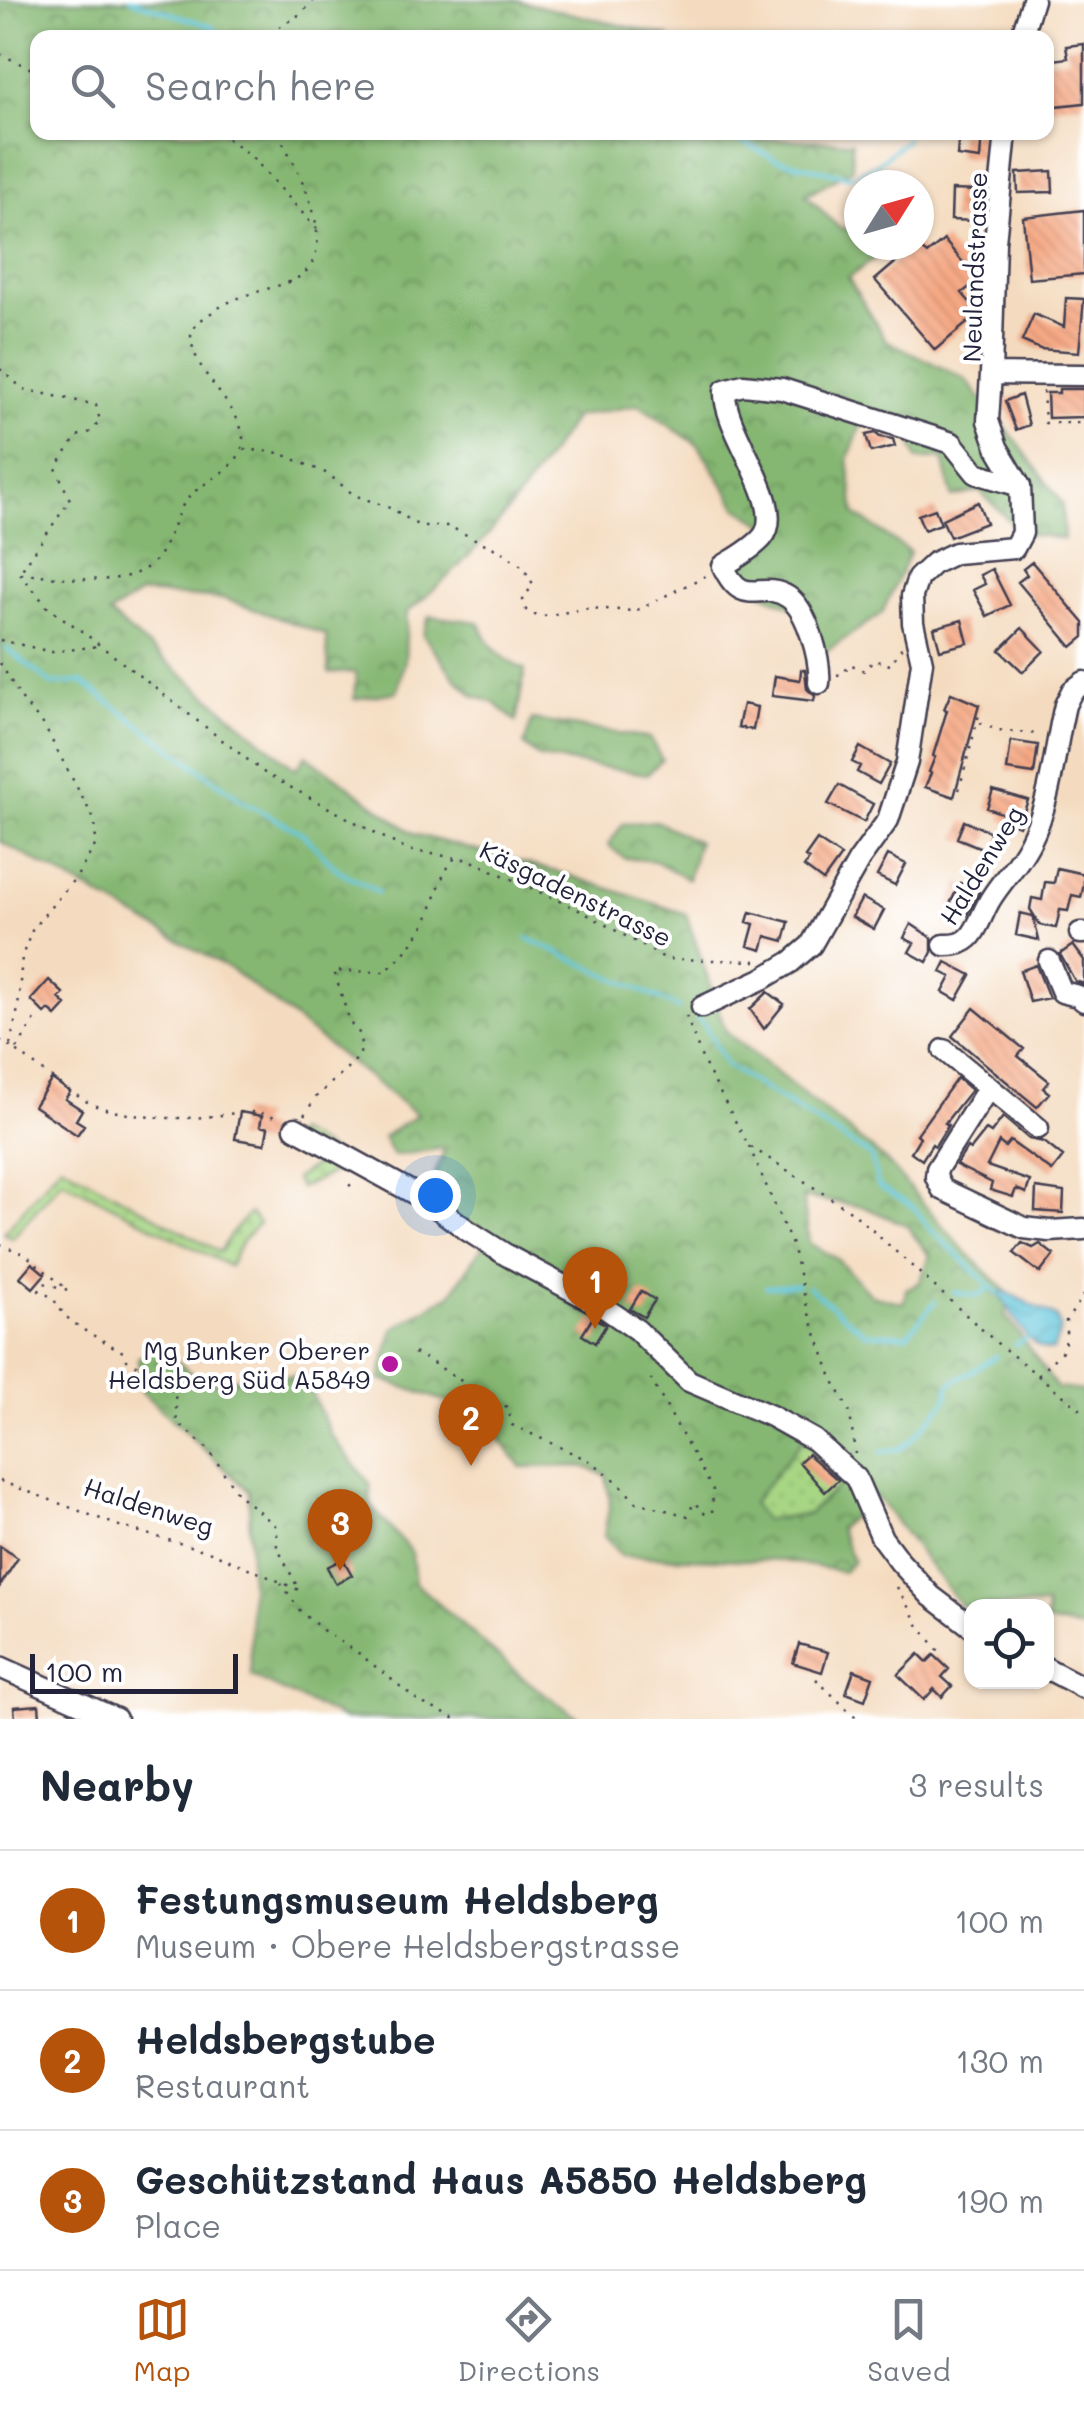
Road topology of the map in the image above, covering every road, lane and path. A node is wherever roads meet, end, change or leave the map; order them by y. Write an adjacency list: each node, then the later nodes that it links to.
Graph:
1 (314, 0): 3 (path)
2 (1033, 0): 4 (street)
3 (274, 30)
4 (1024, 30)
5 (0, 54): 6 (path)
6 (30, 68)
7 (230, 140): 10 (path)
8 (281, 140): 10 (path)
9 (1005, 140): 12 (street, Neulandstrasse)
10 (318, 230): 16 (path)
11 (0, 369): 19 (path)
12 (991, 374): 13 (street, Neulandstrasse); 17 (street)
13 (1042, 375): 14 (street, Neulandstrasse); 15 (path)
14 (1084, 376)
15 (1079, 423)
16 (243, 449): 18 (path); 19 (path)
17 (1020, 486): 18 (street); 20 (street)
18 (723, 566): 24 (street)
19 (20, 573): 22 (path, Käsgadenstrasse)
20 (913, 623): 24 (path); 35 (street)
21 (0, 640): 22 (path)
22 (101, 646): 30 (path, Käsgadenstrasse)
23 (0, 662): 38 (path)
24 (820, 679)
25 (1084, 682): 28 (street, Haldenweg)
26 (980, 711): 27 (path)
27 (978, 722): 28 (path); 29 (path)
28 (1048, 735): 31 (street, Haldenweg)
29 (959, 790)
30 (455, 857): 33 (path, Käsgadenstrasse); 42 (path)
31 (944, 945)
32 (1049, 961): 34 (street)
33 (755, 962)
34 (1084, 1002)
35 (702, 1007): 44 (path)
36 (38, 1015): 40 (path)
37 (0, 1040): 38 (path)
38 (10, 1046): 40 (path)
39 (944, 1050): 41 (street)
40 (17, 1051): 42 (path)
41 (989, 1087): 43 (street); 45 (street)
42 (294, 1128): 52 (street)
43 (1038, 1128)
44 (748, 1145): 50 (path); 52 (path)
45 (1084, 1229)
46 (0, 1244): 54 (path)
47 (1084, 1295): 50 (path)
48 (414, 1353): 49 (path)
49 (648, 1374)
50 (1038, 1376): 51 (path)
51 (1084, 1412)
52 (856, 1478): 56 (street)
53 (0, 1481): 54 (path, Haldenweg)
54 (280, 1582): 63 (path)
55 (897, 1587): 57 (path)
56 (964, 1621)
57 (942, 1655)
58 (0, 1667): 62 (street)
59 (1054, 1672): 61 (street)
60 (816, 1679): 64 (path)
61 (1084, 1688)
62 (116, 1719)
63 (456, 1719)
64 (857, 1719)

